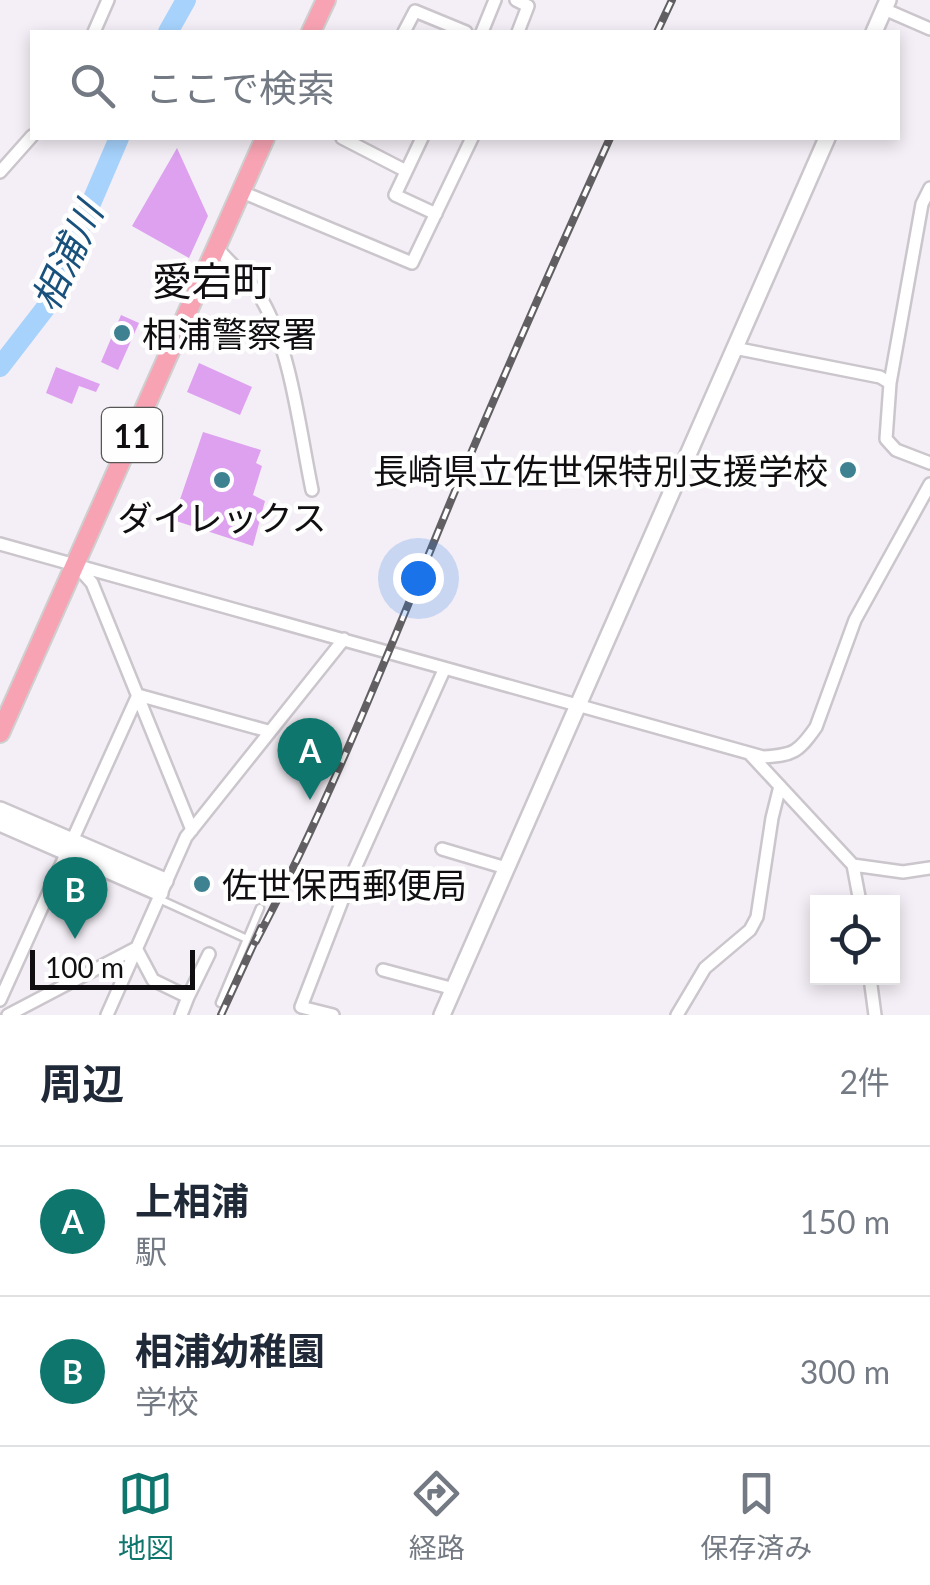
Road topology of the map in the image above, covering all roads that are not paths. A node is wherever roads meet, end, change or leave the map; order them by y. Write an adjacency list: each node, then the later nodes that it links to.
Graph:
1 (108, 0): 7 (street)
2 (326, 0): 8 (main road)
3 (496, 0): 11 (street)
4 (516, 0): 12 (street)
5 (886, 4): 6 (street); 13 (street)
6 (930, 29)
7 (95, 30)
8 (313, 30)
9 (405, 30): 10 (street)
10 (461, 30)
11 (483, 30)
12 (519, 30)
13 (875, 30)
14 (30, 138): 21 (street)
15 (264, 140): 23 (main road, 11)
16 (350, 140): 20 (street)
17 (421, 140): 20 (street)
18 (471, 140): 24 (street)
19 (827, 140): 26 (street)
20 (406, 171): 24 (street)
21 (0, 172)
22 (930, 188): 27 (street)
23 (242, 192): 24 (street); 25 (main road, 11)
24 (436, 214)
25 (216, 247): 30 (street); 32 (main road, 11)
26 (734, 348): 27 (street); 36 (street)
27 (890, 382): 28 (street)
28 (930, 462)
29 (930, 484): 39 (street)
30 (312, 490)
31 (0, 544): 32 (street)
32 (74, 563): 33 (street); 35 (street); 38 (main road, 11)
33 (344, 639): 34 (street); 37 (street)
34 (444, 670): 36 (street); 64 (street)
35 (138, 695): 37 (street); 43 (street); 44 (street)
36 (578, 704): 39 (street); 47 (street)
37 (268, 731): 43 (street)
38 (0, 733)
39 (746, 750): 40 (street)
40 (780, 786): 46 (street); 66 (street)
41 (0, 810): 44 (street)
42 (0, 823): 44 (street)
43 (192, 830): 49 (street)
44 (69, 846): 49 (street); 59 (street)
45 (442, 849): 47 (street)
46 (854, 865): 48 (street); 50 (street)
47 (506, 868): 57 (street)
48 (930, 868)
49 (161, 891): 52 (lane); 53 (street)
50 (859, 895)
51 (260, 908): 52 (lane)
52 (246, 940): 60 (lane)
53 (136, 948): 58 (street); 61 (street); 62 (street)
54 (209, 954): 58 (street)
55 (382, 970): 57 (street)
56 (871, 985): 67 (street)
57 (454, 989): 65 (street)
58 (188, 997): 63 (street)
59 (0, 1000)
60 (220, 1003)
61 (8, 1015)
62 (106, 1015)
63 (180, 1015)
64 (334, 1015)
65 (442, 1015)
66 (678, 1015)
67 (876, 1015)

